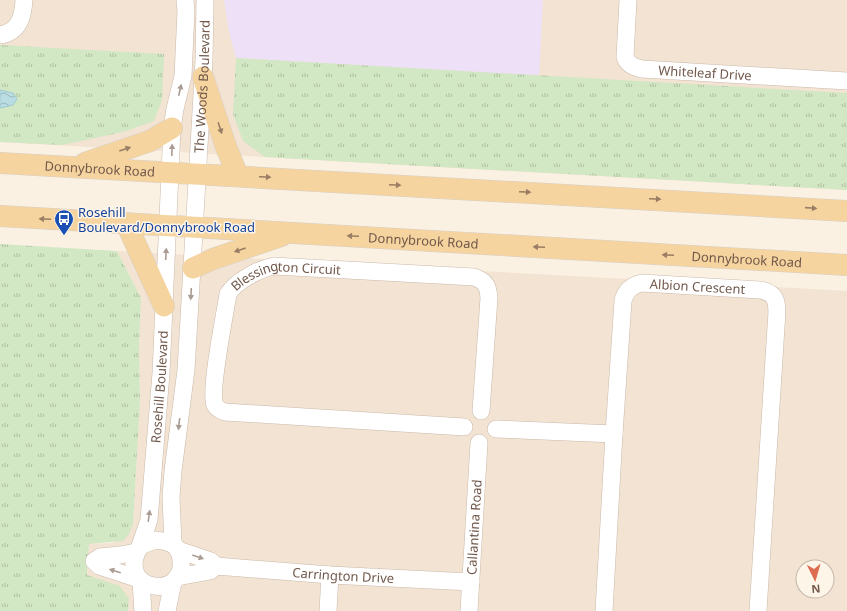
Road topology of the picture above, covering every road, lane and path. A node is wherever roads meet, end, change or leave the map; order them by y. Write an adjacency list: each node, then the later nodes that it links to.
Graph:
1 (24, 0): 5 (street)
2 (185, 0): 8 (street, The Woods Boulevard, one-way to 2)
3 (205, 0): 6 (street, The Woods Boulevard)
4 (628, 0): 7 (street, Whiteleaf Drive)
5 (0, 35)
6 (203, 77): 12 (street, The Woods Boulevard); 13 (main road, one-way to 13)
7 (847, 81)
8 (172, 128): 10 (main road, one-way to 8); 11 (street, The Woods Boulevard, one-way to 8)
9 (0, 163): 10 (main road, Donnybrook Road)
10 (76, 167): 11 (main road, Donnybrook Road)
11 (171, 172): 12 (main road, Donnybrook Road); 17 (street, The Woods Boulevard)
12 (197, 173): 13 (main road, Donnybrook Road); 18 (street, The Woods Boulevard)
13 (238, 176): 14 (main road, Donnybrook Road, one-way to 14)
14 (847, 211)
15 (0, 216): 16 (main road, Donnybrook Road, one-way to 15)
16 (126, 223): 17 (main road, Donnybrook Road); 22 (main road)
17 (168, 226): 18 (main road, Donnybrook Road); 22 (street, Rosehill Boulevard, one-way to 17)
18 (194, 228): 19 (main road, Donnybrook Road); 21 (street, Rosehill Boulevard)
19 (291, 233): 20 (main road, Donnybrook Road, one-way to 19); 21 (main road, one-way to 21)
20 (847, 265)
21 (193, 268): 28 (street, Rosehill Boulevard, one-way to 28)
22 (164, 306): 29 (street, Rosehill Boulevard, one-way to 22)
23 (481, 411): 24 (street); 24 (street, Blessington Circuit); 25 (street)
24 (464, 427): 27 (street)
25 (496, 429): 26 (street); 27 (street)
26 (614, 434): 39 (street, Albion Crescent); 40 (street, Albion Crescent)
27 (479, 443): 34 (street, Callantina Road)
28 (176, 547): 29 (street); 30 (street, Carrington Drive, one-way to 30); 33 (street)
29 (138, 549): 32 (street); 32 (street, one-way to 29)
30 (216, 566): 31 (street, Carrington Drive); 33 (street, Carrington Drive)
31 (330, 575): 34 (street, Carrington Drive); 37 (street)
32 (140, 580): 33 (street); 35 (street)
33 (175, 580): 36 (street)
34 (470, 582): 38 (street, Callantina Road)
35 (143, 611)
36 (167, 611)
37 (328, 611)
38 (469, 611)
39 (604, 611)
40 (758, 611)

